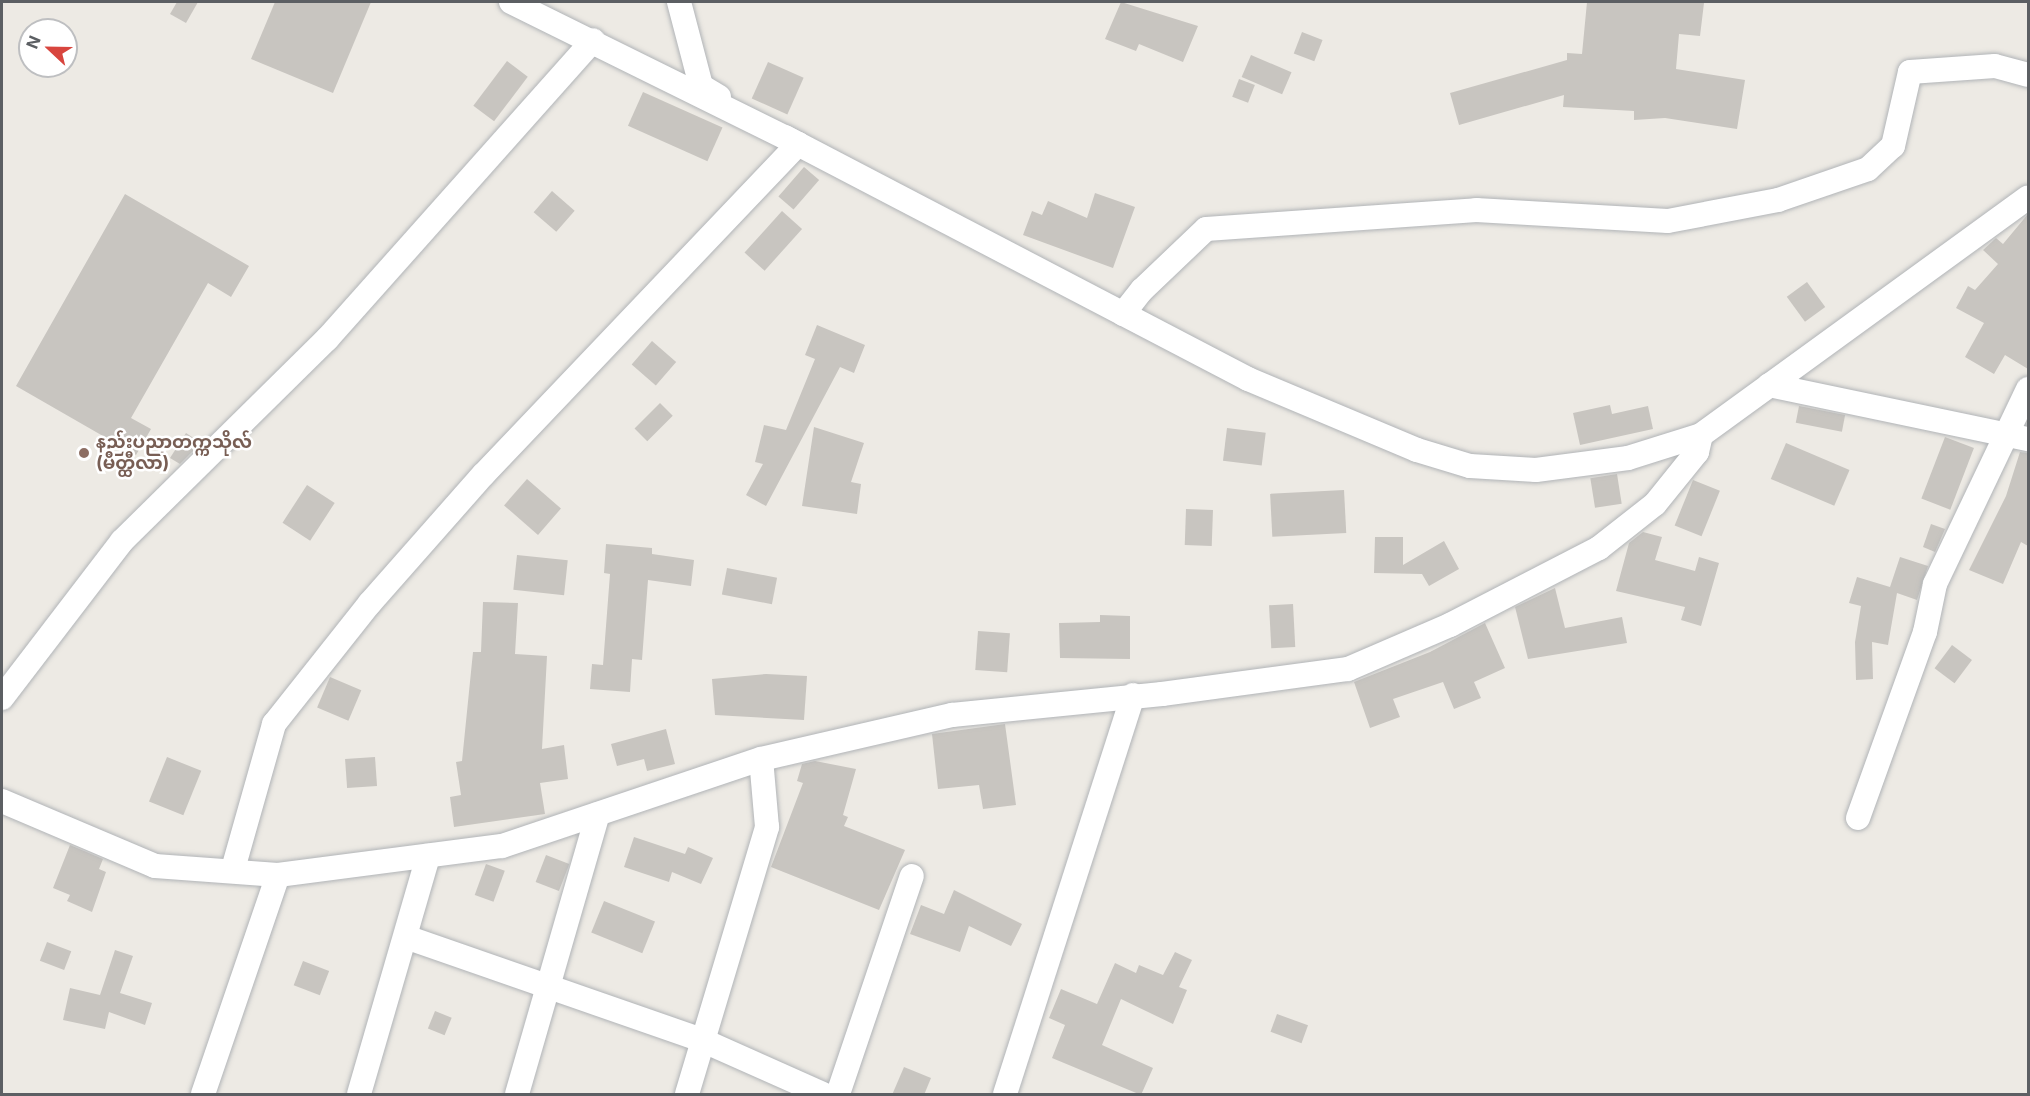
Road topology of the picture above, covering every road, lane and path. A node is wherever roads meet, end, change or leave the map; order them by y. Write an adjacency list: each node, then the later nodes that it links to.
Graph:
1 (511, 2): 3 (street)
2 (679, 2): 5 (street)
3 (593, 40): 5 (street); 13 (street)
4 (2028, 75): 7 (street)
5 (798, 144): 7 (street); 19 (street)
6 (2028, 197): 8 (street)
7 (1123, 314): 10 (street)
8 (1768, 386): 10 (street); 11 (street)
9 (2028, 390): 11 (street)
10 (1701, 435): 12 (street)
11 (2017, 437): 17 (street)
12 (1133, 695): 14 (street); 31 (street)
13 (2, 698)
14 (761, 759): 16 (street); 24 (street)
15 (2, 801): 19 (street)
16 (598, 814): 18 (street); 23 (street)
17 (1858, 818)
18 (428, 856): 20 (street); 22 (street)
19 (233, 869): 20 (street)
20 (278, 875): 25 (street)
21 (912, 876): 30 (street)
22 (406, 937): 23 (street); 26 (street)
23 (550, 986): 24 (street); 27 (street)
24 (704, 1041): 28 (street); 29 (street)
25 (203, 1095)
26 (359, 1095)
27 (517, 1095)
28 (687, 1095)
29 (823, 1095)
30 (838, 1095)
31 (1005, 1095)

